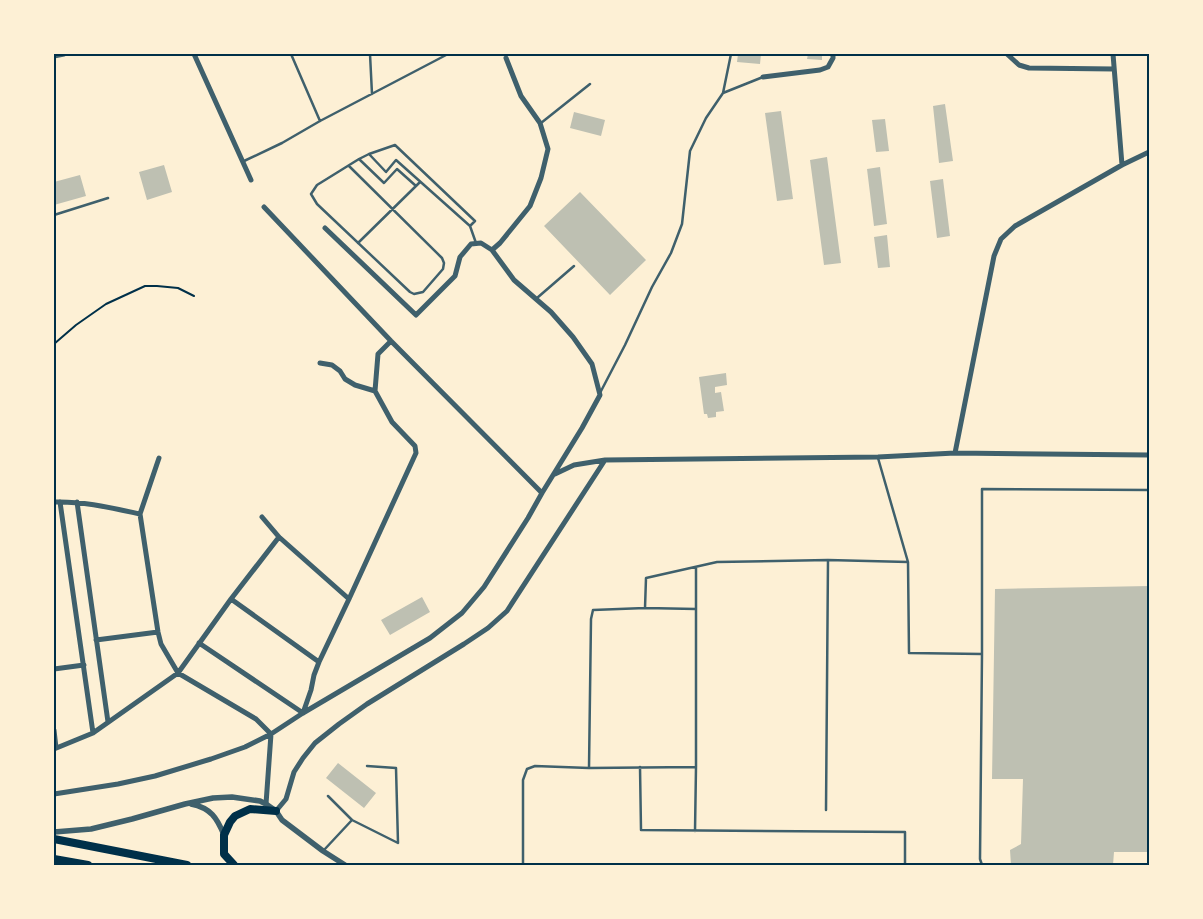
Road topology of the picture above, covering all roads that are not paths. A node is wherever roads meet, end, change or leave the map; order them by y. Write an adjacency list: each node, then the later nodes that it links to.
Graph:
1 (64, 54): 10 (street)
2 (194, 54): 22 (street)
3 (291, 54): 17 (lane)
4 (370, 54): 16 (lane)
5 (448, 54): 16 (lane)
6 (731, 54): 15 (lane)
7 (833, 54): 13 (street)
8 (1007, 54): 12 (street)
9 (1112, 54): 12 (street)
10 (54, 56)
11 (506, 58): 18 (street)
12 (1114, 69): 23 (street)
13 (763, 77): 15 (lane)
14 (590, 84): 18 (lane)
15 (722, 93): 42 (lane)
16 (372, 94): 17 (lane)
17 (320, 121): 22 (lane)
18 (540, 124): 36 (street)
19 (1149, 152): 23 (street)
20 (369, 154): 21 (lane); 26 (lane); 32 (lane)
21 (359, 159): 24 (lane); 27 (lane)
22 (243, 162): 25 (street)
23 (1122, 165): 43 (street)
24 (349, 166): 30 (lane); 34 (lane)
25 (251, 180)
26 (420, 182): 27 (lane); 32 (lane)
27 (416, 186): 30 (lane)
28 (108, 198): 31 (lane)
29 (264, 207): 39 (street)
30 (392, 209): 34 (lane); 34 (lane)
31 (54, 215)
32 (470, 226): 35 (lane)
33 (325, 228): 35 (street)
34 (358, 243)
35 (476, 243): 36 (street)
36 (492, 250): 38 (street)
37 (574, 266): 38 (lane)
38 (536, 299): 42 (street)
39 (391, 341): 41 (street); 50 (street)
40 (320, 363): 41 (street)
41 (375, 391): 61 (street)
42 (600, 395): 48 (street)
43 (955, 453): 44 (street); 45 (street)
44 (1149, 455)
45 (878, 457): 47 (street); 58 (lane)
46 (159, 458): 54 (street)
47 (605, 460): 48 (street); 87 (street)
48 (554, 474): 50 (street)
49 (1149, 490): 67 (lane)
50 (542, 492): 72 (street)
51 (54, 502): 52 (street)
52 (60, 502): 53 (street); 69 (street)
53 (77, 502): 54 (street); 65 (street)
54 (140, 514): 64 (street)
55 (262, 518): 56 (street)
56 (279, 536): 60 (street); 61 (street)
57 (828, 560): 58 (lane); 59 (lane); 86 (lane)
58 (908, 562): 67 (lane)
59 (696, 567): 62 (lane); 63 (lane)
60 (230, 599): 66 (street); 68 (street)
61 (349, 599): 68 (street)
62 (646, 608): 63 (lane); 81 (lane)
63 (696, 608): 80 (lane)
64 (158, 632): 65 (street); 71 (street)
65 (96, 640): 73 (street)
66 (199, 644): 71 (street); 72 (street)
67 (982, 654): 101 (lane)
68 (319, 662): 72 (street)
69 (84, 665): 70 (street); 75 (street)
70 (54, 669)
71 (178, 673): 73 (street); 76 (street)
72 (304, 713): 76 (street)
73 (108, 722): 75 (street)
74 (54, 730): 77 (street)
75 (94, 733): 77 (street)
76 (271, 734): 82 (street); 84 (street)
77 (55, 749)
78 (367, 766): 88 (lane)
79 (640, 767): 80 (lane); 81 (lane); 89 (lane)
80 (696, 767): 89 (lane)
81 (589, 768): 99 (lane)
82 (54, 794)
83 (328, 796): 88 (lane)
84 (263, 802): 85 (street); 87 (street)
85 (185, 804): 90 (street); 91 (street)
86 (826, 810)
87 (276, 811): 91 (main road); 93 (street)
88 (352, 820): 93 (lane)
89 (695, 831): 100 (lane)
90 (54, 832)
91 (224, 835): 97 (main road)
92 (54, 839): 96 (main road)
93 (323, 851): 98 (street)
94 (54, 860): 95 (main road)
95 (88, 865)
96 (187, 865)
97 (234, 865)
98 (345, 865)
99 (523, 865)
100 (906, 865)
101 (982, 865)

